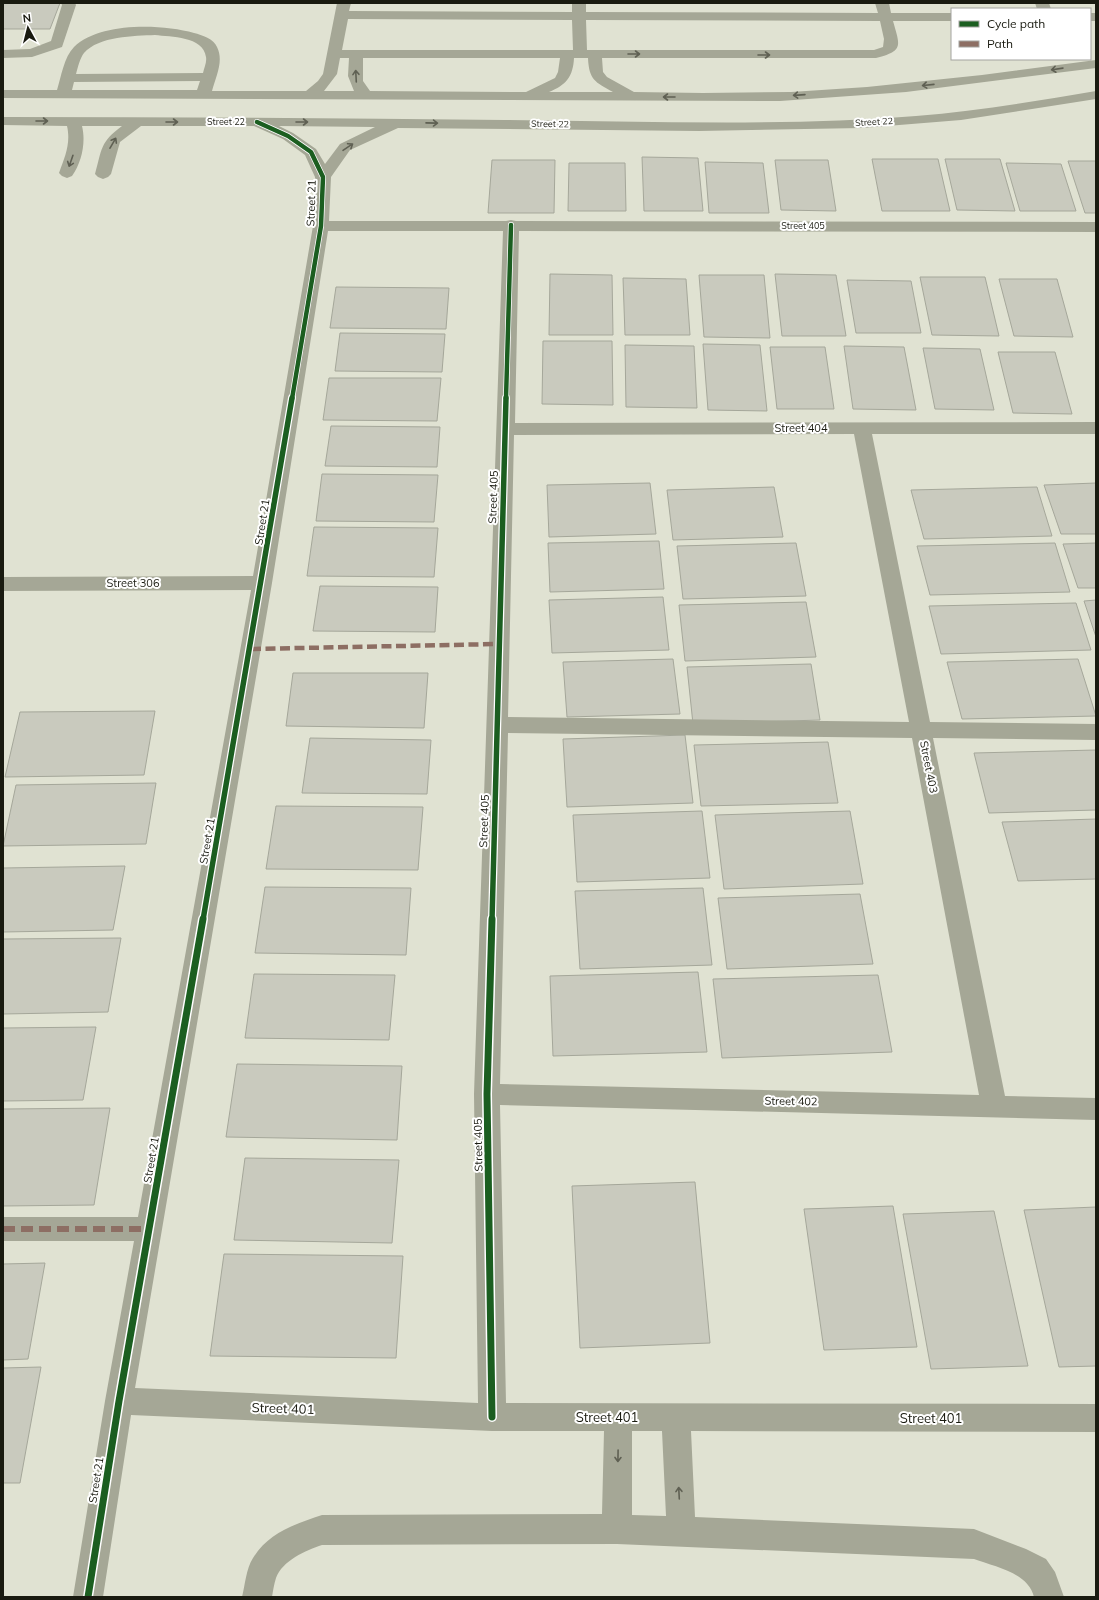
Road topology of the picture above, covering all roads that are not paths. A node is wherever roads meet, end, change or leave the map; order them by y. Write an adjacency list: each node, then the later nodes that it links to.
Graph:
1 (68, 3): 6 (street)
2 (343, 9): 3 (street); 7 (street)
3 (579, 9): 4 (street); 9 (street)
4 (883, 10): 5 (street); 10 (street, one-way to 4)
5 (951, 17)
6 (3, 54)
7 (335, 54): 8 (street); 17 (street)
8 (356, 54): 9 (street); 18 (street, one-way to 8)
9 (573, 54): 10 (street); 20 (street)
10 (595, 54): 21 (street)
11 (1096, 64): 21 (street, one-way to 21)
12 (208, 77): 13 (street); 13 (street); 16 (street)
13 (68, 78): 15 (street)
14 (3, 94): 15 (street)
15 (63, 94): 16 (street)
16 (203, 95): 17 (street)
17 (310, 95): 18 (street)
18 (365, 95): 20 (street)
19 (1096, 95): 26 (street, Street 22, one-way to 19)
20 (526, 96): 21 (street)
21 (634, 97)
22 (3, 121): 23 (street, Street 22, one-way to 23)
23 (73, 121): 24 (street, Street 22); 27 (street, one-way to 27)
24 (136, 122): 25 (street, Street 22, one-way to 25); 28 (street, one-way to 24)
25 (256, 122): 26 (street, Street 22, one-way to 26); 29 (street, Street 21)
26 (398, 122): 29 (street, Street 21, one-way to 26)
27 (67, 173)
28 (103, 174)
29 (323, 177): 31 (street, Street 21)
30 (511, 225): 31 (street, Street 405); 32 (street, Street 405); 35 (street, Street 405)
31 (321, 226): 36 (street, Street 21)
32 (1096, 227)
33 (862, 428): 34 (street, Street 404); 35 (street, Street 404); 39 (street, Street 403)
34 (1096, 428)
35 (505, 429): 38 (street, Street 405)
36 (262, 582): 37 (street, Street 306); 45 (street, Street 21)
37 (3, 585)
38 (497, 725): 39 (street); 41 (street, Street 405)
39 (921, 730): 40 (street); 42 (street, Street 403)
40 (1096, 732)
41 (487, 1094): 42 (street, Street 402); 47 (street, Street 405)
42 (994, 1106): 43 (street, Street 402)
43 (1096, 1109)
44 (3, 1229): 45 (street)
45 (149, 1229): 46 (street, Street 21)
46 (119, 1401): 47 (street, Street 401); 53 (street, Street 21)
47 (492, 1417): 49 (street, Street 401)
48 (676, 1417): 49 (street, Street 401); 50 (street, Street 401); 52 (street, one-way to 48)
49 (618, 1418): 51 (street, one-way to 51)
50 (1096, 1418)
51 (617, 1529): 52 (street); 54 (street)
52 (681, 1532): 55 (street)
53 (88, 1597)
54 (257, 1597)
55 (1049, 1597)

